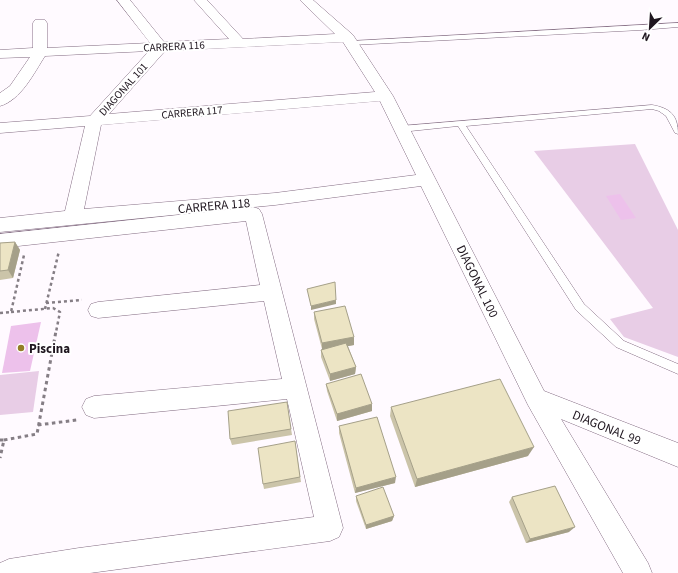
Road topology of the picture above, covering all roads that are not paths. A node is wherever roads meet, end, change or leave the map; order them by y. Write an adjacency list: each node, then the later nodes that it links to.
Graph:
1 (123, 0): 8 (street)
2 (200, 0): 7 (street)
3 (306, 0): 6 (street, DIAGONAL 100)
4 (40, 23): 9 (street)
5 (678, 25): 6 (lane)
6 (350, 40): 7 (street, CARRERA 116); 11 (street, DIAGONAL 100)
7 (239, 42): 8 (street, CARRERA 116)
8 (161, 47): 9 (street, CARRERA 116); 13 (street, DIAGONAL 101)
9 (40, 53): 10 (street, CARRERA 116); 12 (street)
10 (0, 54)
11 (384, 96): 13 (street, CARRERA 117); 16 (street, DIAGONAL 100)
12 (0, 101)
13 (94, 120): 15 (street, CARRERA 117); 19 (street, DIAGONAL 101)
14 (460, 123): 16 (lane); 17 (lane); 25 (lane)
15 (0, 128)
16 (401, 128): 18 (street, DIAGONAL 100)
17 (678, 131)
18 (427, 179): 19 (street, CARRERA 118); 27 (street, DIAGONAL 100)
19 (73, 217): 21 (street, CARRERA 118)
20 (0, 225): 21 (street, CARRERA 118)
21 (40, 231): 22 (street); 23 (street)
22 (0, 241)
23 (273, 292): 24 (street); 26 (street)
24 (98, 310)
25 (678, 369)
26 (296, 388): 28 (street); 30 (street)
27 (536, 398): 29 (street, DIAGONAL 99); 31 (street, DIAGONAL 100)
28 (94, 407)
29 (678, 455)
30 (8, 573)
31 (638, 573)

